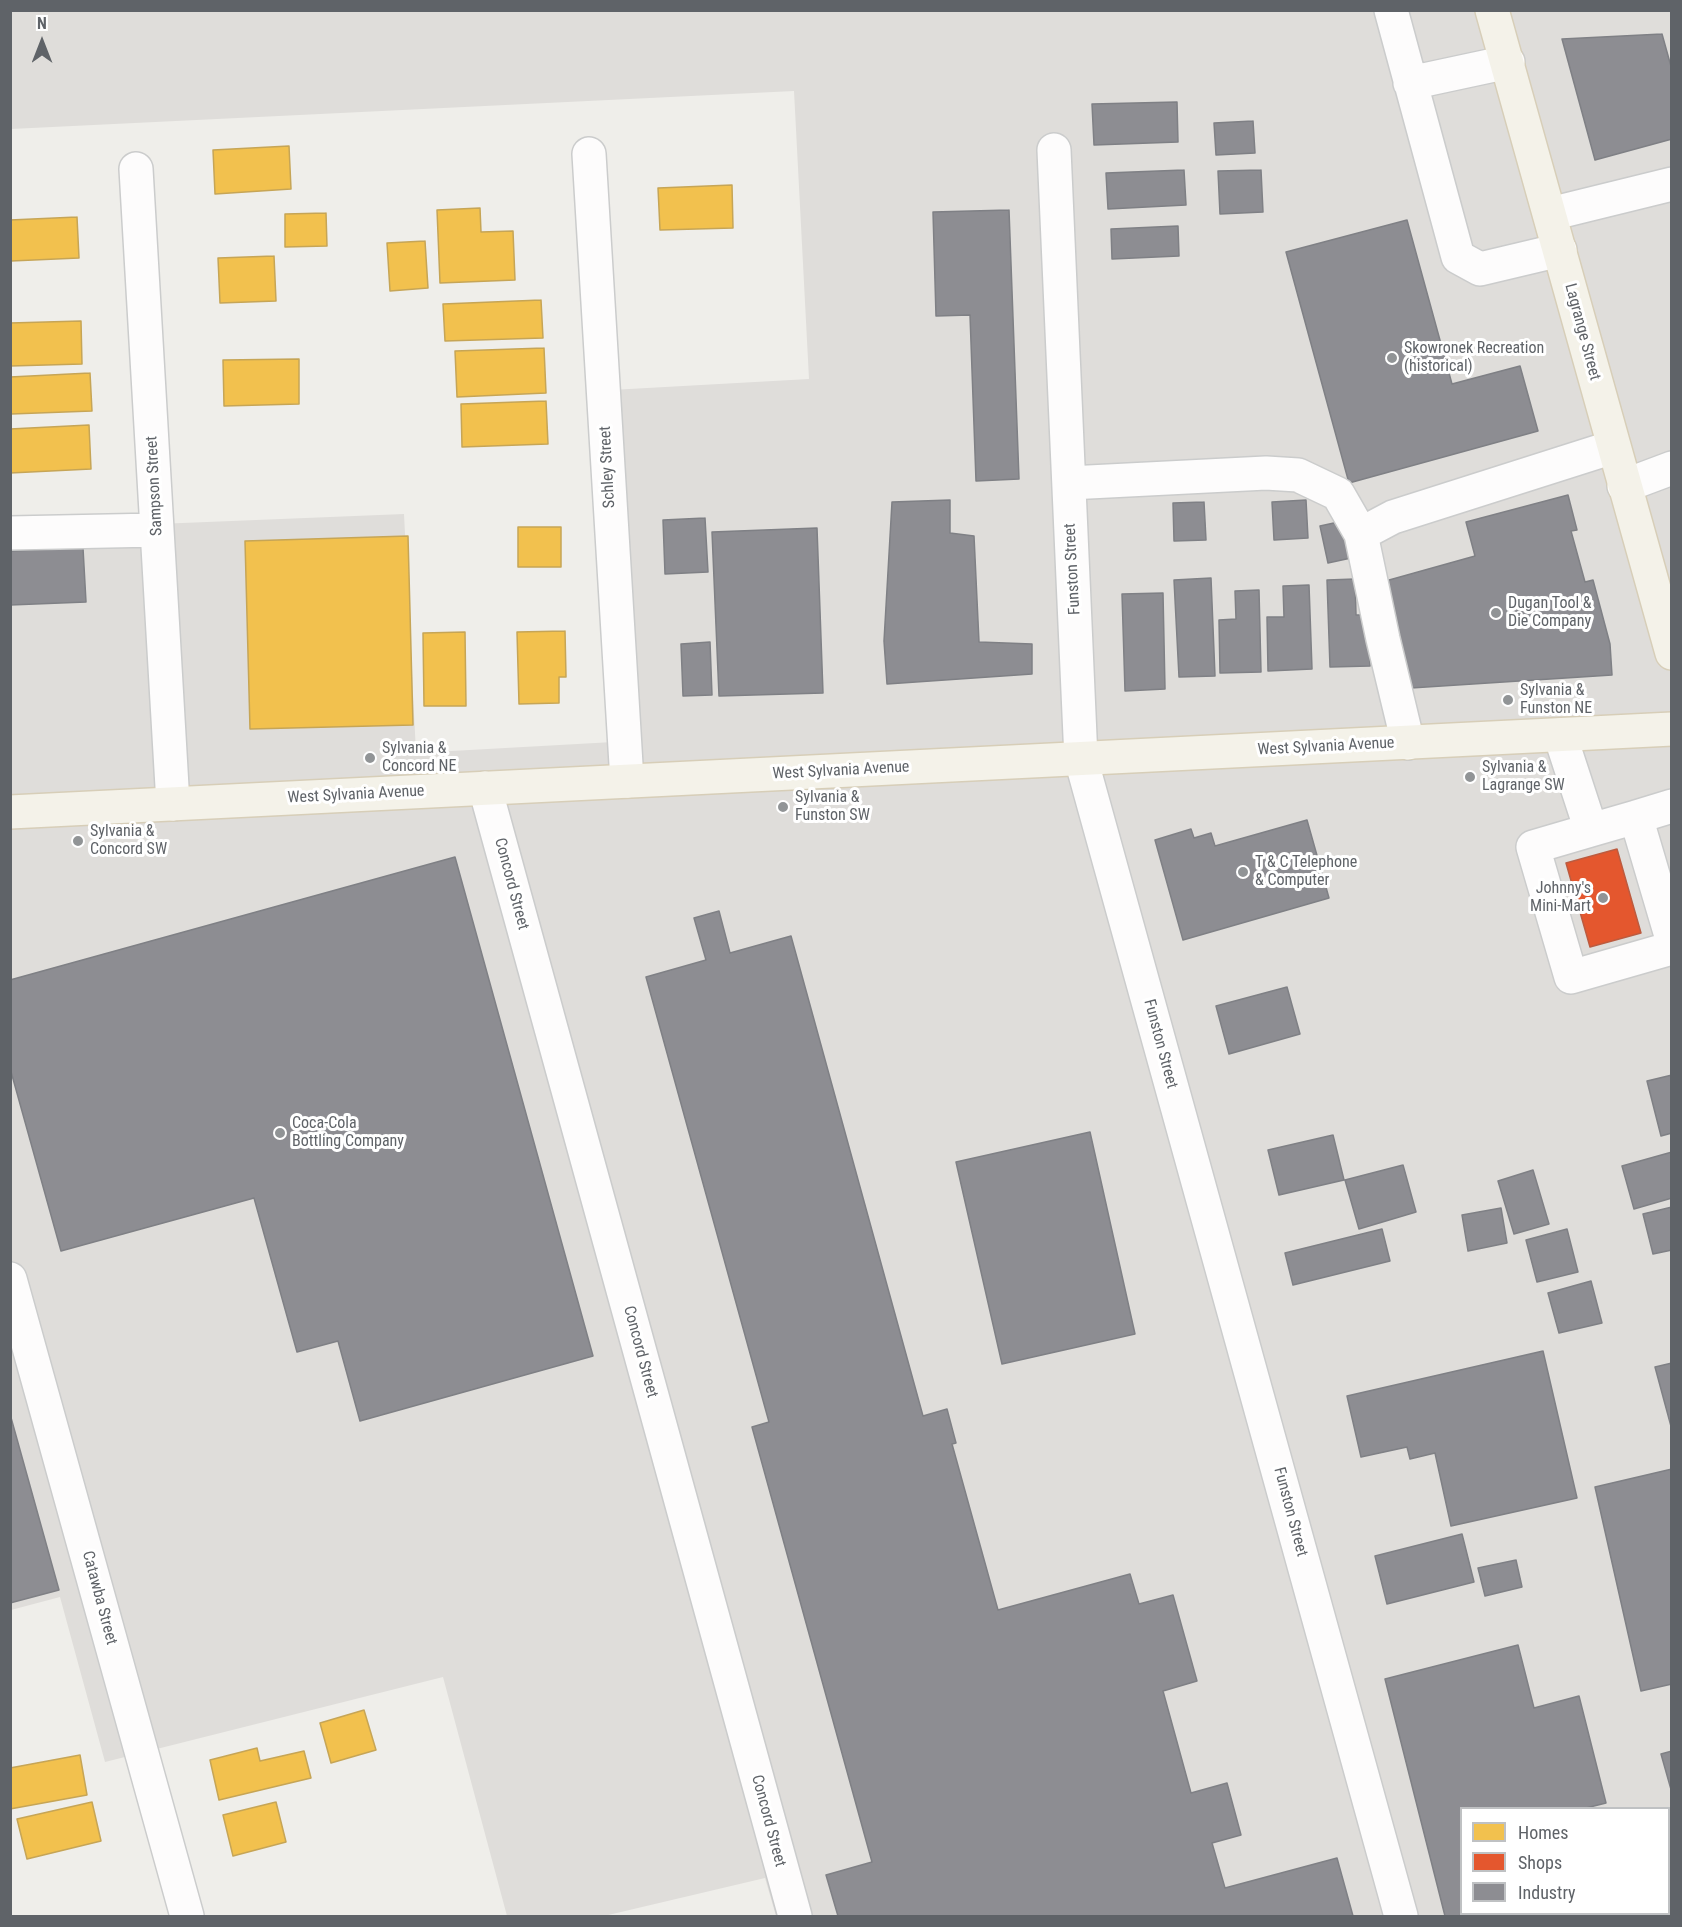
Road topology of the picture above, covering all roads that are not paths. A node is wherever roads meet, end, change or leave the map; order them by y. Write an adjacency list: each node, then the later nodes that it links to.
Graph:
1 (1391, 10): 4 (street)
2 (1492, 10): 3 (main road, Lagrange Street)
3 (1508, 62): 4 (street); 9 (main road, Lagrange Street)
4 (1410, 82): 10 (street)
5 (1054, 150): 13 (street, Funston Street)
6 (589, 154): 23 (street, Schley Street)
7 (136, 169): 15 (street, Sampson Street)
8 (1671, 184): 9 (street)
9 (1550, 214): 10 (main road, Lagrange Street)
10 (1560, 250): 11 (main road, Lagrange Street)
11 (1613, 447): 14 (main road, Lagrange Street); 17 (street)
12 (1671, 468): 14 (street)
13 (1069, 483): 17 (street); 22 (street, Funston Street)
14 (1624, 486): 18 (main road, Lagrange Street)
15 (157, 530): 16 (street); 25 (street, Sampson Street)
16 (10, 533)
17 (1361, 534): 21 (street)
18 (1671, 653)
19 (1671, 729): 20 (main road, West Sylvania Avenue)
20 (1560, 735): 21 (main road, West Sylvania Avenue); 29 (street)
21 (1408, 743): 22 (main road, West Sylvania Avenue)
22 (1081, 759): 23 (main road, West Sylvania Avenue); 35 (street, Funston Street)
23 (627, 781): 24 (main road, West Sylvania Avenue)
24 (485, 788): 25 (main road, West Sylvania Avenue); 34 (street, Concord Street)
25 (172, 804): 27 (main road, West Sylvania Avenue)
26 (1671, 806): 28 (street)
27 (10, 812)
28 (1636, 817): 29 (street); 30 (street)
29 (1591, 830): 31 (street)
30 (1671, 939)
31 (1671, 948)
32 (10, 1279): 33 (street, Catawba Street)
33 (187, 1917)
34 (795, 1917)
35 (1401, 1917)

